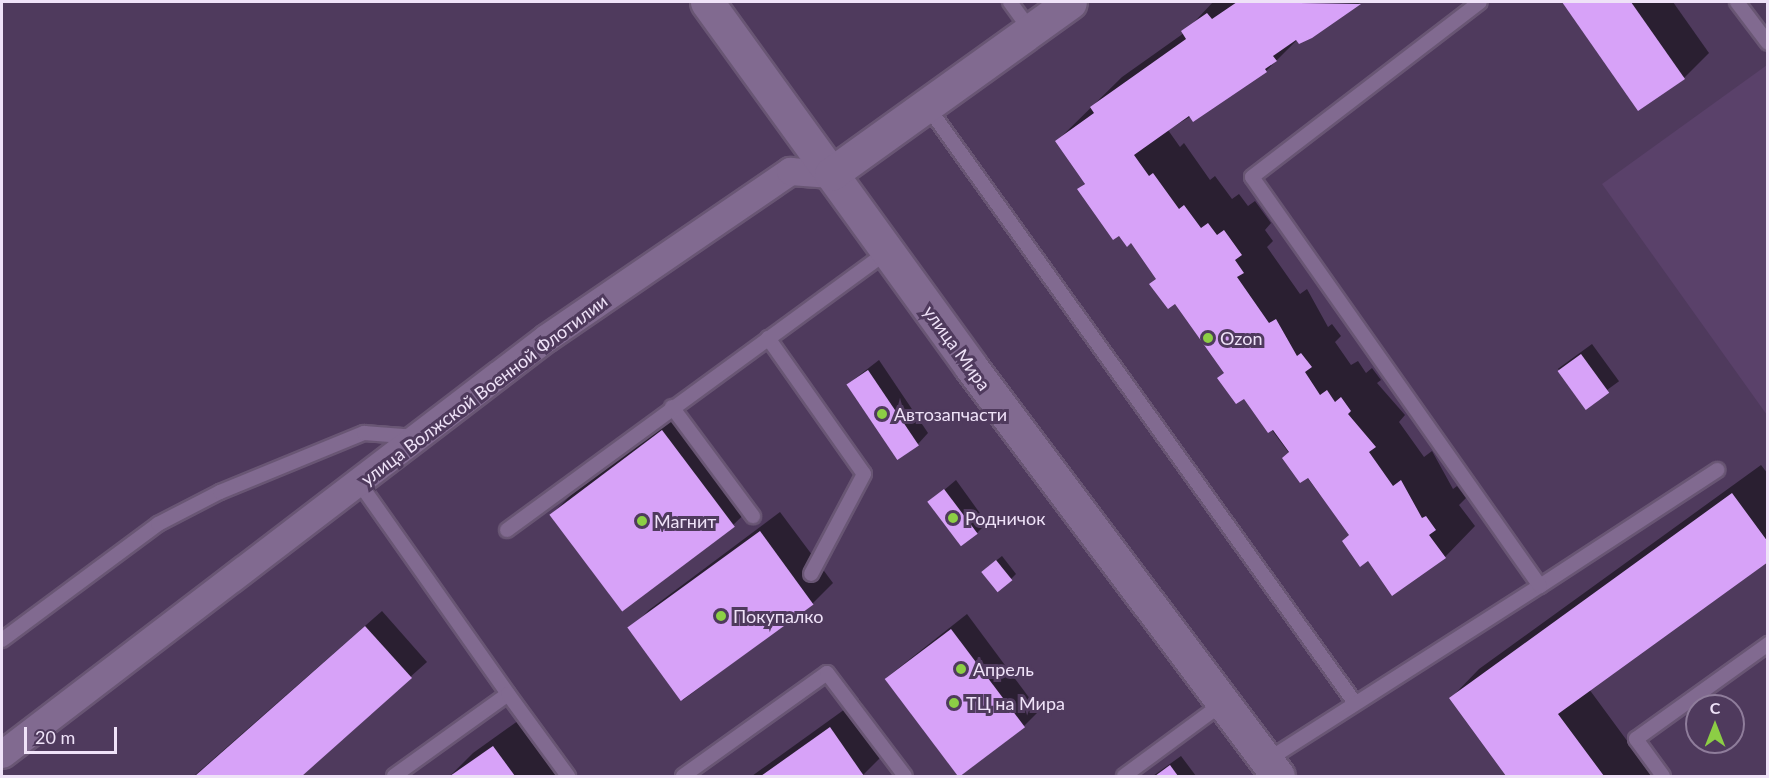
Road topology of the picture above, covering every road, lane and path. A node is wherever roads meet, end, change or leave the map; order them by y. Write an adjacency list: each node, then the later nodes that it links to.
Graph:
1 (707, 2): 9 (street, улица Мира)
2 (1010, 2): 6 (lane)
3 (1070, 2): 6 (street)
4 (1480, 2): 19 (lane)
5 (1737, 2): 7 (lane)
6 (1031, 31): 8 (street)
7 (1767, 43)
8 (927, 106): 9 (street); 24 (lane)
9 (831, 174): 10 (street, улица Мира); 13 (street, улица Волжской Военной Флотилии)
10 (888, 251): 11 (lane); 23 (street, улица Мира)
11 (768, 338): 12 (lane); 18 (lane)
12 (672, 407): 16 (lane); 17 (lane)
13 (420, 437): 15 (street, улица Волжской Военной Флотилии); 20 (lane)
14 (1717, 470): 19 (lane)
15 (360, 484): 22 (lane); 25 (street, улица Волжской Военной Флотилии)
16 (753, 516)
17 (507, 530)
18 (811, 574)
19 (1540, 586): 24 (lane)
20 (2, 640)
21 (1767, 644): 32 (lane)
22 (508, 694): 27 (lane); 28 (lane)
23 (1223, 703): 26 (street, улица Мира); 31 (lane)
24 (1355, 703): 26 (lane)
25 (2, 754)
26 (1272, 769)
27 (394, 777)
28 (568, 777)
29 (683, 777): 30 (lane)
30 (905, 777)
31 (1124, 777)
32 (1663, 777)

